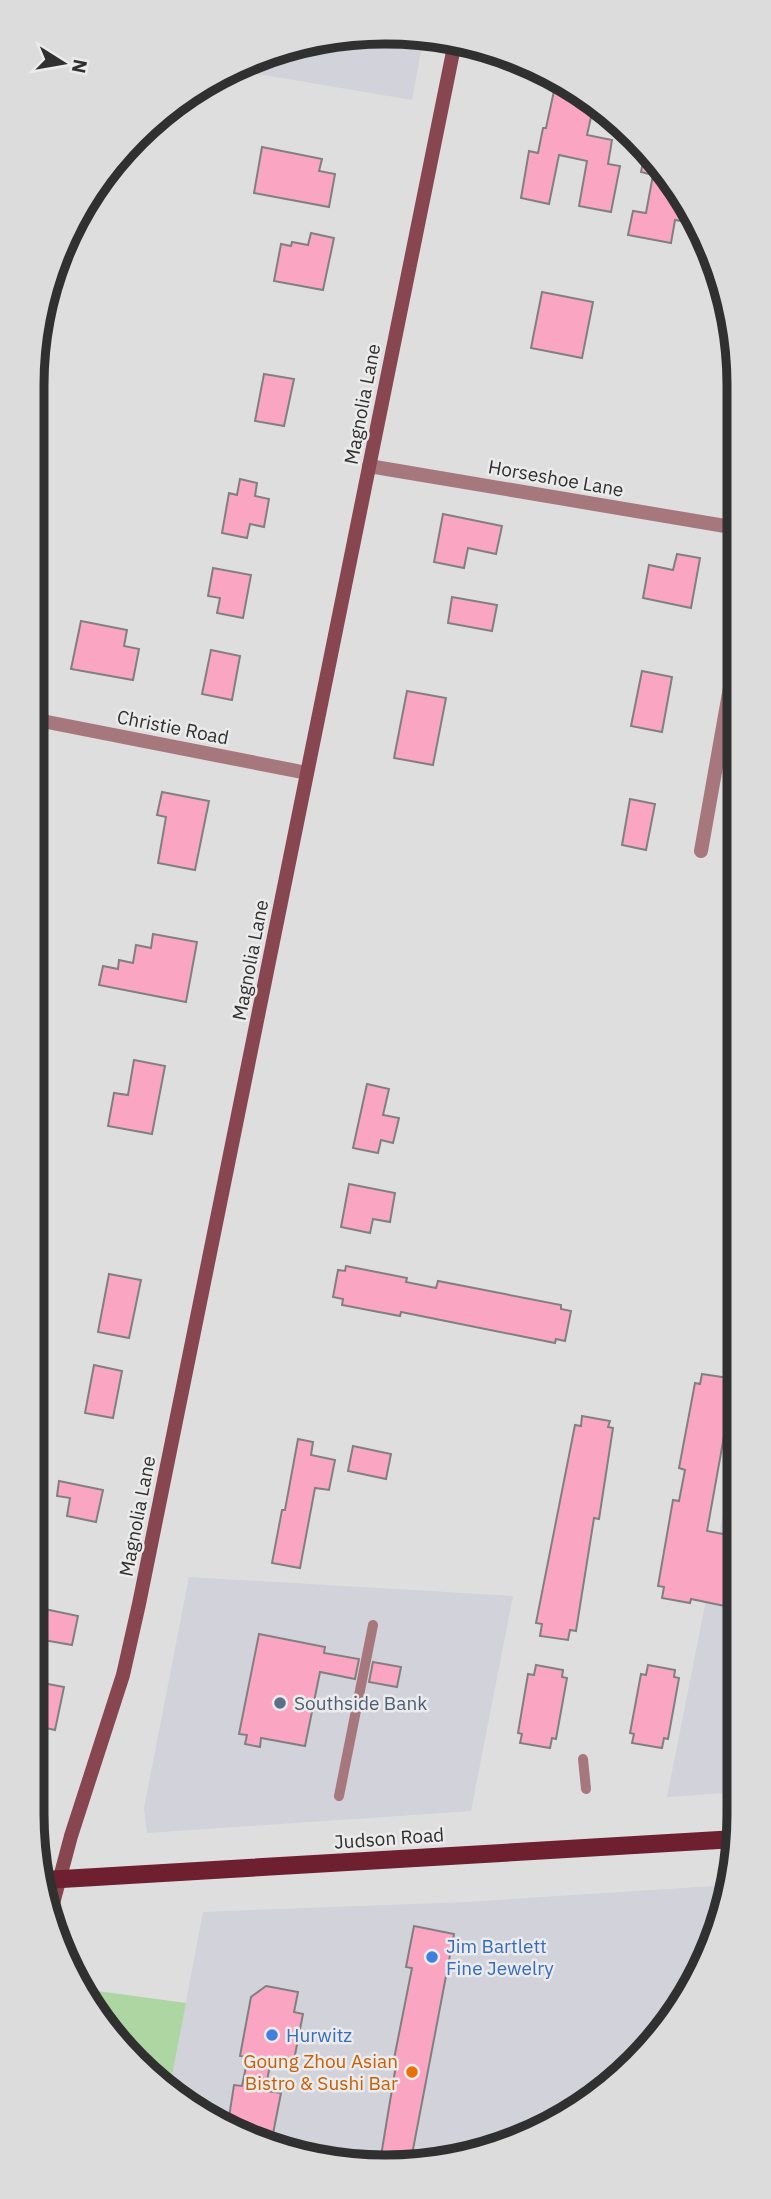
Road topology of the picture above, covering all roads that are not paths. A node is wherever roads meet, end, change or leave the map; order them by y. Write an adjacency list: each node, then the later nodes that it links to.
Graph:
1 (452, 50): 2 (main road, Magnolia Lane)
2 (369, 466): 3 (street, Horseshoe Lane); 6 (main road, Magnolia Lane)
3 (727, 526)
4 (727, 704): 7 (street)
5 (44, 721): 6 (street, Christie Road)
6 (307, 773): 13 (main road, Magnolia Lane)
7 (701, 851)
8 (373, 1625): 11 (lane)
9 (583, 1759): 10 (lane)
10 (586, 1790)
11 (339, 1796)
12 (727, 1840): 13 (main road, Judson Road)
13 (52, 1880)

